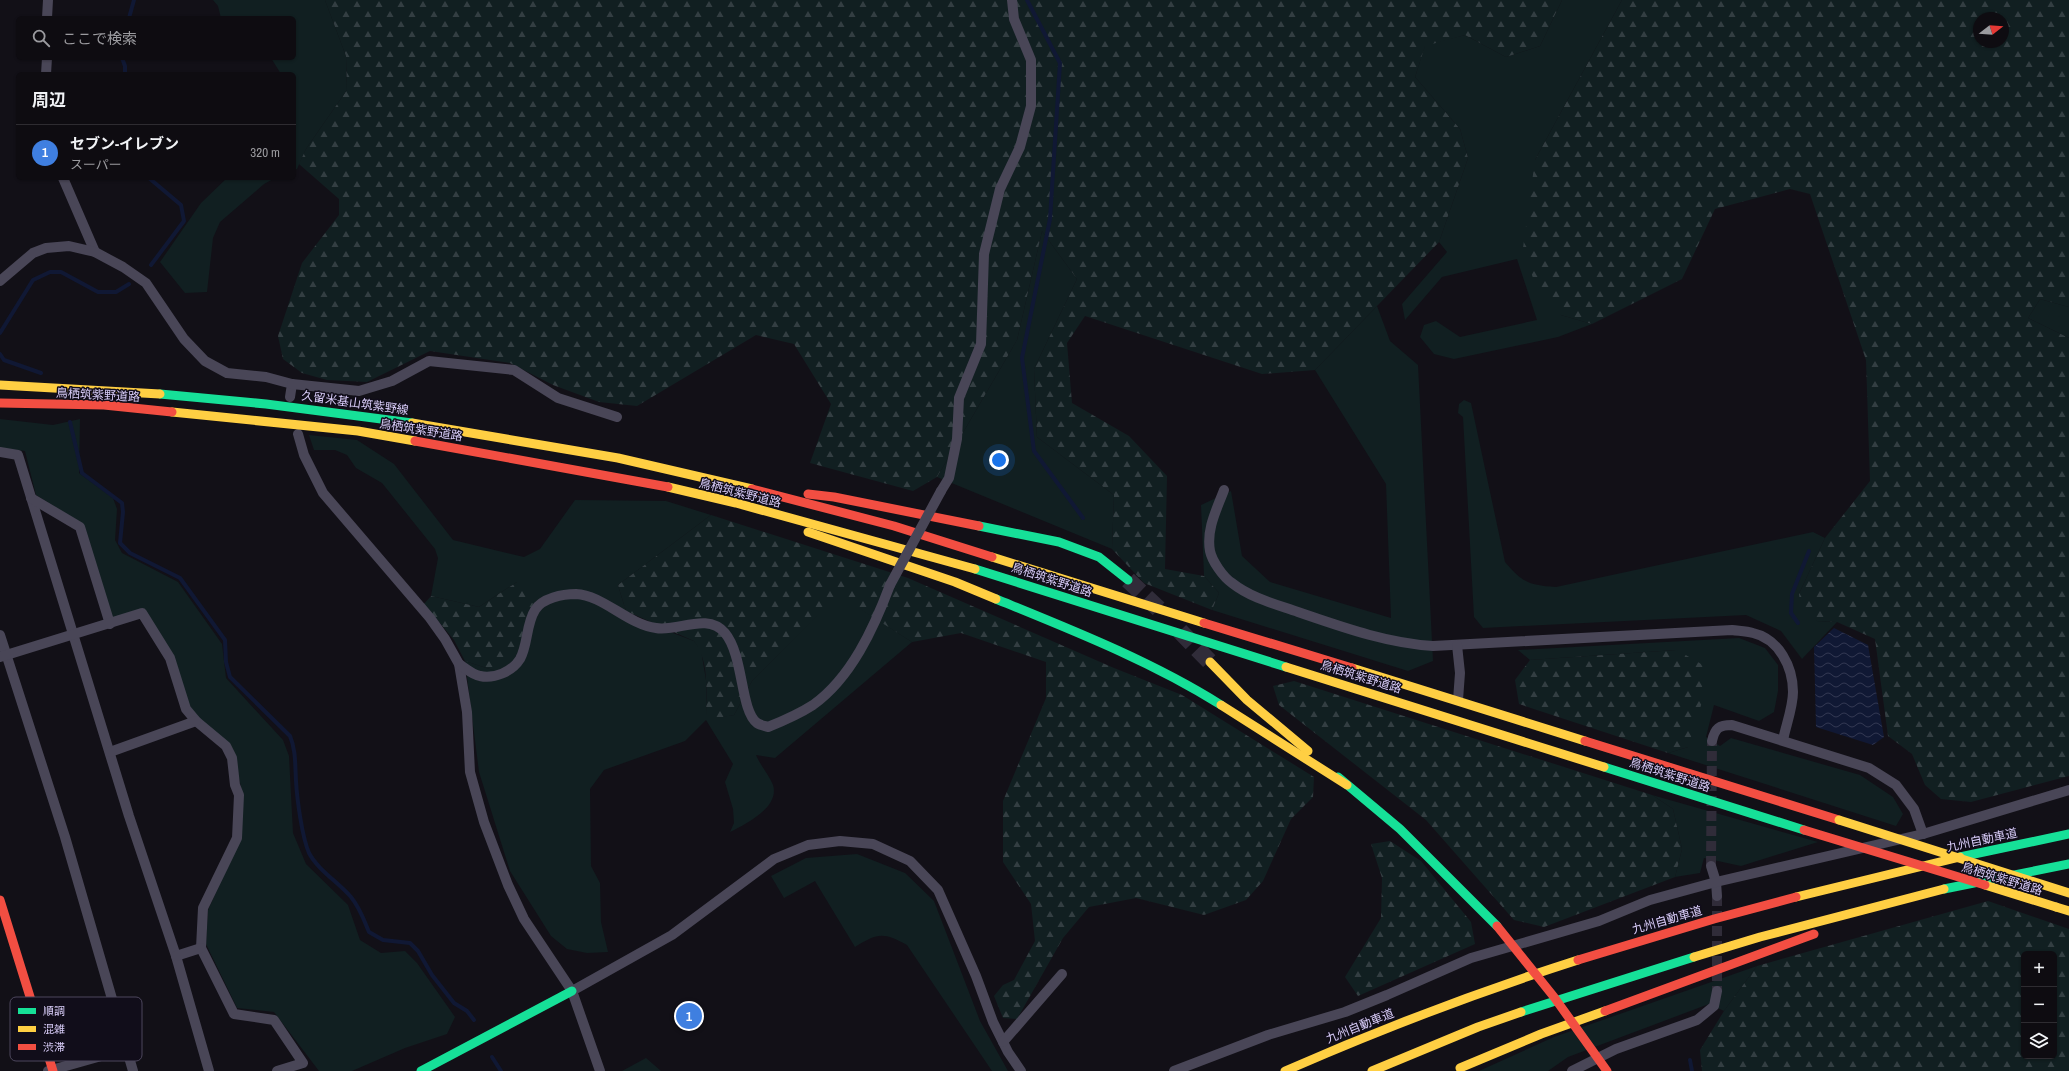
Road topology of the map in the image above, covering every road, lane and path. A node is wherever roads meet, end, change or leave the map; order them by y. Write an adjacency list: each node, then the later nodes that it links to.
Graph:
1 (48, 0): 3 (street)
2 (1012, 0): 28 (street, bridge)
3 (47, 16)
4 (47, 60): 5 (street)
5 (46, 72)
6 (64, 180): 7 (street)
7 (95, 252): 8 (street); 9 (street)
8 (0, 281)
9 (292, 384): 11 (street); 13 (street)
10 (0, 385): 16 (main road, 久留米基山筑紫野線)
11 (290, 397)
12 (0, 402): 20 (main road, 鳥栖筑紫野道路)
13 (617, 417)
14 (298, 434): 28 (street)
15 (0, 452): 19 (street)
16 (703, 477): 17 (main road, 鳥栖筑紫野道路)
17 (746, 487): 21 (main road); 29 (main road, 鳥栖筑紫野道路)
18 (1224, 490): 25 (street)
19 (32, 498): 22 (street); 24 (street)
20 (736, 504): 34 (main road); 45 (main road, 鳥栖筑紫野道路, bridge)
21 (1128, 580)
22 (110, 624): 24 (street); 30 (street)
23 (0, 635): 26 (street)
24 (74, 636): 26 (street); 33 (street)
25 (1457, 645): 29 (street); 31 (street)
26 (3, 657): 52 (street)
27 (1210, 662): 34 (main road)
28 (459, 664): 49 (street)
29 (1458, 700): 42 (main road, 鳥栖筑紫野道路, bridge)
30 (196, 721): 33 (street); 46 (street)
31 (1783, 740): 32 (street); 36 (street)
32 (1712, 741)
33 (110, 752): 47 (street)
34 (1347, 785): 68 (main road, bridge)
35 (2069, 790): 36 (street)
36 (1923, 834): 40 (street)
37 (2069, 834): 58 (main road, 九州自動車道)
38 (2069, 864): 41 (main road)
39 (1711, 866): 40 (street)
40 (1716, 882): 43 (street); 65 (street)
41 (1936, 891): 56 (main road); 66 (main road)
42 (2069, 893)
43 (1717, 896)
44 (0, 900): 51 (main road)
45 (2069, 911)
46 (201, 948): 47 (street); 61 (street)
47 (176, 956): 60 (street)
48 (1062, 974): 53 (street)
49 (572, 991): 53 (street); 62 (main road); 63 (street)
50 (1717, 992): 67 (street)
51 (29, 997)
52 (111, 997)
53 (1003, 1042): 64 (street)
54 (83, 1061): 57 (street)
55 (130, 1061): 59 (street)
56 (1460, 1068)
57 (51, 1070)
58 (1281, 1070)
59 (133, 1071)
60 (209, 1071)
61 (277, 1071)
62 (421, 1071)
63 (600, 1071)
64 (1021, 1071)
65 (1174, 1071)
66 (1372, 1071)
67 (1572, 1071)
68 (1606, 1071)

